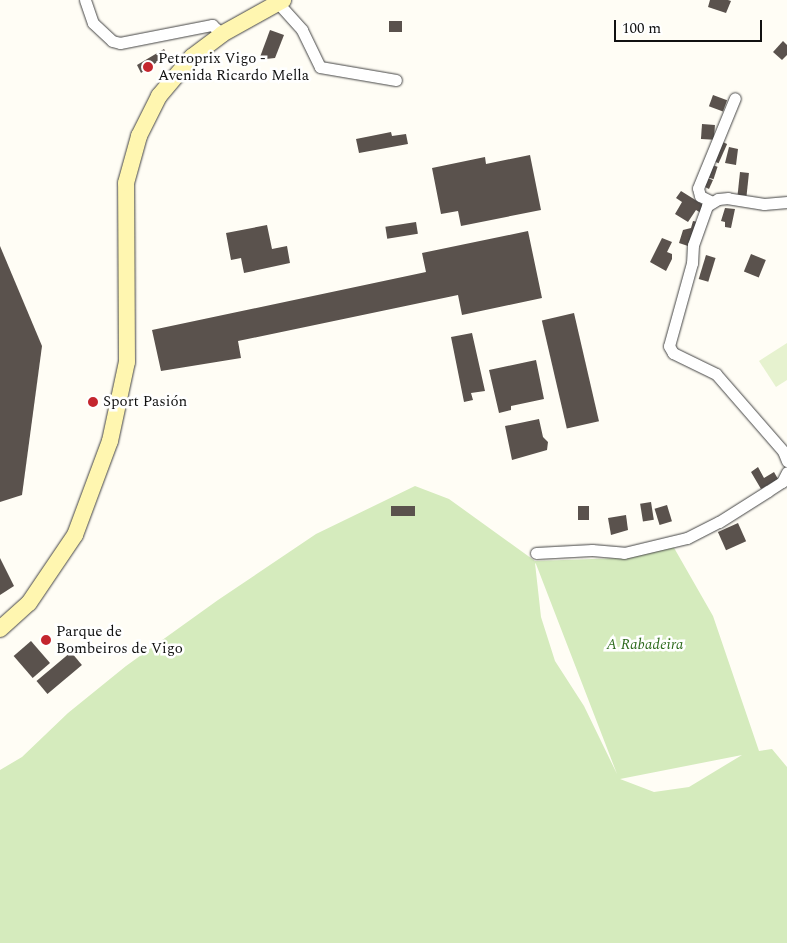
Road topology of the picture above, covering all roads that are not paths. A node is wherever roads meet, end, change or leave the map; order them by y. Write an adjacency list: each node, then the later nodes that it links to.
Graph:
1 (85, 0): 3 (street)
2 (280, 2): 3 (main road); 4 (street)
3 (222, 34): 8 (main road)
4 (396, 80)
5 (735, 98): 6 (street)
6 (712, 202): 7 (street); 9 (street)
7 (787, 202)
8 (120, 370): 11 (main road); 11 (main road)
9 (787, 461)
10 (787, 472): 12 (street)
11 (88, 491): 13 (main road)
12 (536, 553)
13 (0, 629)

